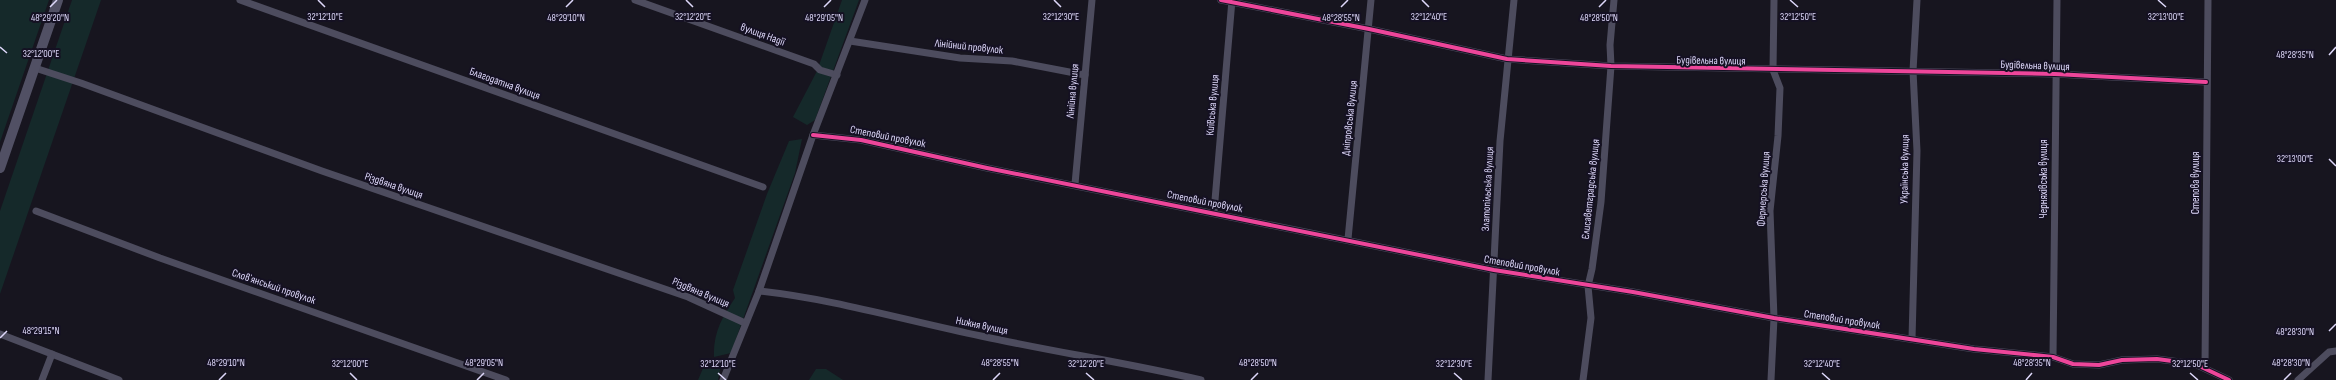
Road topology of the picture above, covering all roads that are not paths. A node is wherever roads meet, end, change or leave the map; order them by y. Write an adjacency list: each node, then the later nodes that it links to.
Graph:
1 (58, 0): 19 (main road)
2 (240, 0): 29 (street, Благодатна вулиця)
3 (635, 0): 23 (street, вулиця Надії)
4 (865, 0): 16 (street)
5 (1092, 0): 24 (street, Лінійна вулиця)
6 (1221, 0): 14 (street, Будівельна вулиця)
7 (1371, 0): 15 (street, Дніпровська вулиця)
8 (1514, 0): 17 (street, Златопільська вулиця)
9 (1614, 0): 18 (street, Єлисаветградська вулиця)
10 (1774, 0): 20 (street, Фермерська вулиця)
11 (1916, 0): 21 (street, Українська вулиця)
12 (2057, 0): 22 (street, Черняхівська вулиця)
13 (2208, 0): 25 (street, Степова вулиця)
14 (1232, 1): 15 (street, Будівельна вулиця); 31 (street, Київська вулиця)
15 (1369, 29): 17 (street, Будівельна вулиця); 32 (street, Дніпровська вулиця)
16 (850, 41): 23 (street); 24 (street, Лінійний провулок)
17 (1507, 59): 18 (street, Будівельна вулиця); 33 (street, Златопільська вулиця)
18 (1612, 66): 20 (street, Будівельна вулиця); 34 (street, Єлисаветградська вулиця)
19 (35, 68): 27 (main road); 37 (street, Різдвяна вулиця)
20 (1773, 70): 21 (street, Будівельна вулиця); 36 (street, Фермерська вулиця)
21 (1913, 71): 22 (street, Будівельна вулиця); 39 (street, Українська вулиця)
22 (2055, 74): 25 (street, Будівельна вулиця); 42 (street, Черняхівська вулиця)
23 (837, 75): 26 (street)
24 (1085, 75): 28 (street, Лінійна вулиця)
25 (2206, 82): 43 (street, Степова вулиця)
26 (813, 135): 28 (street, Степовий провулок); 35 (street)
27 (0, 168)
28 (1075, 184): 31 (street, Степовий провулок)
29 (763, 187)
30 (36, 211): 46 (street, Словʼянський провулок)
31 (1214, 212): 32 (street, Степовий провулок)
32 (1348, 239): 33 (street, Степовий провулок)
33 (1494, 270): 34 (street, Степовий провулок); 49 (street, Златопільська вулиця)
34 (1588, 286): 36 (street, Степовий провулок); 50 (street, Єлисаветградська вулиця)
35 (759, 291): 37 (street); 48 (street, Нижня вулиця)
36 (1774, 318): 39 (street, Степовий провулок); 51 (street, Фермерська вулиця)
37 (746, 324): 47 (street)
38 (0, 334): 41 (street)
39 (1912, 339): 42 (street, Степовий провулок)
40 (2336, 351): 53 (street)
41 (52, 354): 44 (street); 45 (street)
42 (2053, 357): 43 (street, Степовий провулок)
43 (2205, 367): 52 (street, Степовий провулок)
44 (42, 380)
45 (119, 380)
46 (506, 380)
47 (723, 380)
48 (1201, 380)
49 (1488, 380)
50 (1583, 380)
51 (1771, 380)
52 (2229, 380)
53 (2298, 380)

